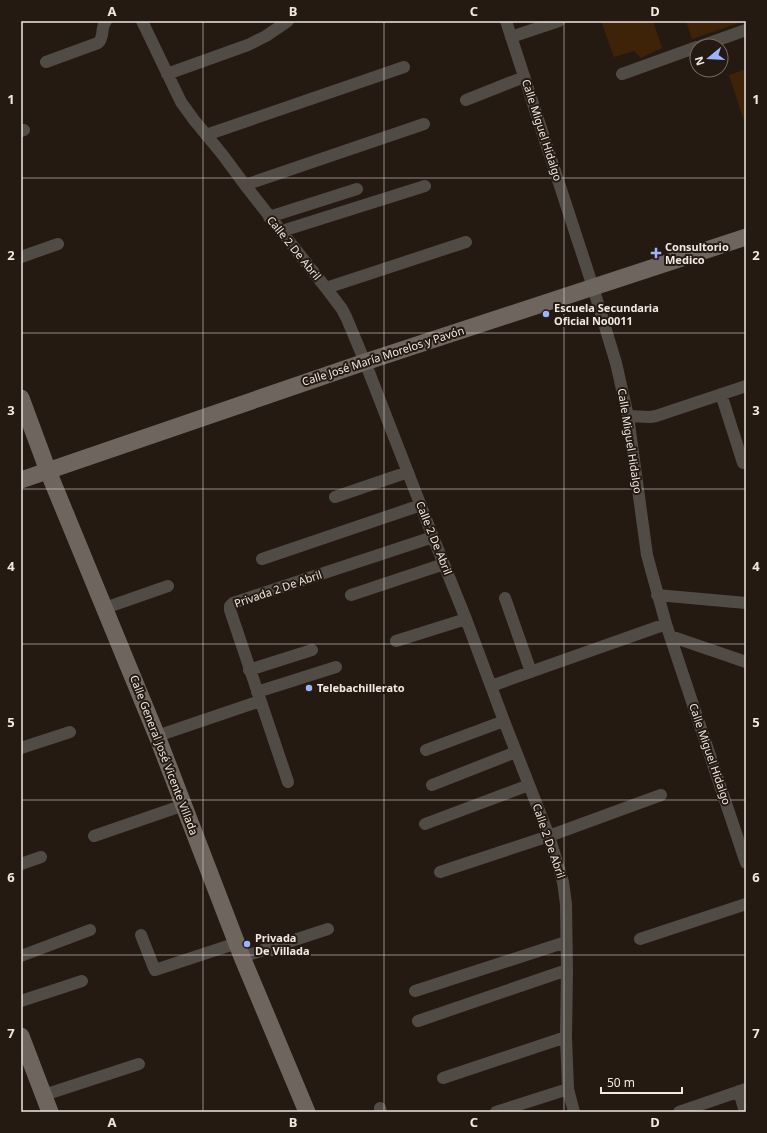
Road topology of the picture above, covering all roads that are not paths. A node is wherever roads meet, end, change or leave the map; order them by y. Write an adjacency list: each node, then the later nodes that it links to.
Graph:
1 (106, 21): 10 (street)
2 (142, 21): 12 (street, Calle 2 De Abril)
3 (288, 21): 12 (street)
4 (506, 21): 7 (street, Calle Miguel Hidalgo)
5 (560, 21): 7 (street)
6 (746, 30): 8 (street)
7 (511, 37): 14 (street, Calle Miguel Hidalgo)
8 (724, 38)
9 (689, 50): 13 (street)
10 (46, 62)
11 (404, 67): 17 (street)
12 (167, 74): 17 (street, Calle 2 De Abril)
13 (622, 74)
14 (524, 77): 15 (street); 27 (street, Calle Miguel Hidalgo)
15 (466, 100)
16 (424, 124): 18 (street)
17 (206, 136): 18 (street, Calle 2 De Abril)
18 (245, 185): 21 (street, Calle 2 De Abril)
19 (425, 186): 22 (street)
20 (357, 189): 21 (street)
21 (269, 217): 22 (street, Calle 2 De Abril)
22 (282, 231): 28 (street, Calle 2 De Abril)
23 (746, 237): 27 (main road, Calle José María Morelos y Pavón)
24 (466, 242): 28 (street)
25 (58, 244): 26 (street)
26 (21, 257)
27 (594, 287): 29 (main road, Calle José María Morelos y Pavón); 33 (street, Calle Miguel Hidalgo)
28 (326, 288): 29 (street, Calle 2 De Abril)
29 (365, 362): 35 (main road, Calle José María Morelos y Pavón); 36 (street, Calle 2 De Abril)
30 (746, 386): 31 (street)
31 (721, 394): 33 (street); 34 (street)
32 (21, 398): 35 (main road, Calle General José Vicente Villada)
33 (628, 416): 45 (street, Calle Miguel Hidalgo)
34 (743, 456)
35 (48, 471): 37 (main road, Calle José María Morelos y Pavón); 48 (main road, Calle General José Vicente Villada)
36 (408, 472): 38 (street); 39 (street, Calle 2 De Abril)
37 (21, 480)
38 (335, 497)
39 (421, 505): 40 (street, Calle 2 De Abril); 41 (street)
40 (433, 537): 42 (street, Calle 2 De Abril); 56 (street, Privada 2 De Abril)
41 (262, 559)
42 (444, 564): 44 (street); 49 (street, Calle 2 De Abril)
43 (168, 586): 48 (street)
44 (351, 595)
45 (657, 595): 47 (street); 50 (street, Calle Miguel Hidalgo)
46 (505, 598): 57 (street)
47 (746, 603)
48 (106, 608): 62 (main road, Calle General José Vicente Villada)
49 (466, 619): 52 (street); 58 (street, Calle 2 De Abril)
50 (666, 624): 51 (street, Calle Miguel Hidalgo); 57 (street)
51 (670, 636): 54 (street); 75 (street, Calle Miguel Hidalgo)
52 (396, 641)
53 (312, 650): 56 (street)
54 (746, 662)
55 (336, 667): 59 (street)
56 (249, 670): 59 (street, Privada 2 De Abril)
57 (531, 672): 58 (street)
58 (491, 686): 60 (street, Calle 2 De Abril)
59 (258, 696): 62 (street); 66 (street, Privada 2 De Abril)
60 (504, 722): 64 (street); 65 (street, Calle 2 De Abril)
61 (70, 732): 63 (street)
62 (157, 736): 70 (main road, Calle General José Vicente Villada)
63 (21, 748)
64 (426, 750)
65 (516, 752): 67 (street, Calle 2 De Abril); 68 (street)
66 (288, 782)
67 (529, 784): 71 (street); 73 (street, Calle 2 De Abril)
68 (432, 785)
69 (661, 795): 73 (street)
70 (184, 805): 72 (street); 84 (main road, Calle General José Vicente Villada)
71 (425, 824)
72 (94, 836)
73 (549, 836): 77 (street); 83 (street, Calle 2 De Abril)
74 (40, 857): 76 (street)
75 (746, 863)
76 (21, 864)
77 (440, 872)
78 (746, 904): 82 (street)
79 (328, 929): 84 (street)
80 (90, 930): 85 (street)
81 (142, 935): 84 (street)
82 (640, 939)
83 (566, 942): 86 (street, Calle 2 De Abril); 88 (street)
84 (240, 950): 99 (main road, Calle General José Vicente Villada)
85 (21, 956)
86 (567, 970): 90 (street); 92 (street, Calle 2 De Abril)
87 (82, 981): 89 (street)
88 (415, 992)
89 (21, 1001)
90 (418, 1021)
91 (21, 1036): 97 (main road)
92 (566, 1037): 94 (street); 95 (street, Calle 2 De Abril)
93 (139, 1064): 97 (street)
94 (443, 1078)
95 (568, 1089): 100 (street); 101 (street, Calle 2 De Abril)
96 (742, 1090): 102 (street); 103 (street)
97 (44, 1095): 98 (main road)
98 (50, 1112)
99 (307, 1112)
100 (496, 1112)
101 (574, 1112)
102 (679, 1112)
103 (745, 1112)

